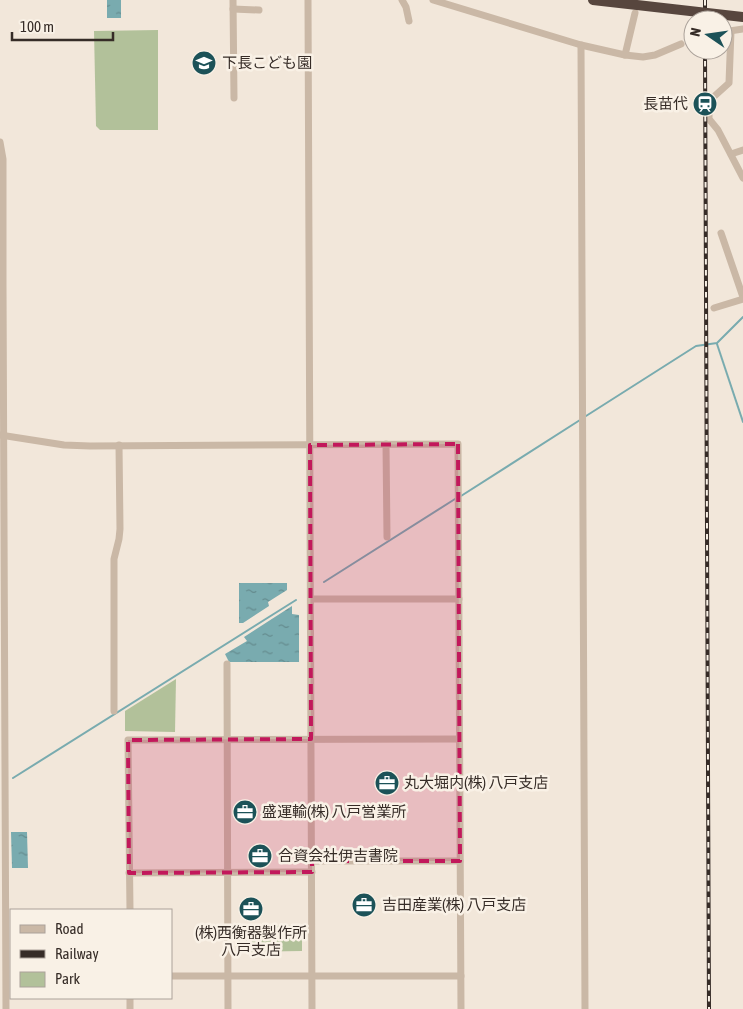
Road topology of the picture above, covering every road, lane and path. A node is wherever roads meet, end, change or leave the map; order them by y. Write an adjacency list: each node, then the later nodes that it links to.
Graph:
1 (233, 0): 6 (street)
2 (308, 0): 25 (street)
3 (402, 0): 10 (street)
4 (433, 0): 12 (street)
5 (593, 0): 9 (highway, bridge)
6 (233, 9): 7 (street); 15 (street)
7 (259, 10)
8 (635, 13): 13 (street)
9 (743, 17)
10 (409, 21)
11 (681, 44): 13 (street)
12 (581, 45): 13 (street); 52 (street)
13 (625, 55)
14 (730, 60): 18 (street)
15 (234, 98)
16 (0, 142): 23 (street)
17 (743, 150): 18 (street)
18 (731, 154): 19 (street)
19 (743, 178)
20 (721, 233): 21 (street)
21 (743, 298): 22 (street)
22 (714, 308)
23 (2, 435): 26 (street); 35 (street)
24 (386, 444): 25 (street); 27 (street); 28 (street)
25 (310, 445): 26 (street); 29 (street)
26 (119, 446): 31 (street)
27 (387, 537)
28 (459, 599): 29 (street); 32 (street)
29 (311, 600): 34 (street)
30 (227, 664): 33 (street)
31 (114, 711)
32 (459, 738): 34 (street); 37 (street)
33 (226, 739): 34 (street); 38 (street); 40 (street)
34 (311, 739): 36 (street)
35 (2, 780): 43 (street)
36 (312, 861): 37 (street); 39 (street)
37 (460, 861): 47 (street)
38 (228, 872): 39 (street); 40 (street); 45 (street)
39 (312, 872): 46 (street)
40 (129, 873): 41 (street)
41 (130, 909)
42 (0, 943): 43 (street)
43 (6, 955): 48 (street)
44 (172, 976): 45 (street)
45 (228, 976): 46 (street); 49 (street)
46 (312, 976): 47 (street); 50 (street)
47 (461, 976): 51 (street)
48 (6, 1009)
49 (228, 1009)
50 (312, 1009)
51 (461, 1009)
52 (585, 1009)

